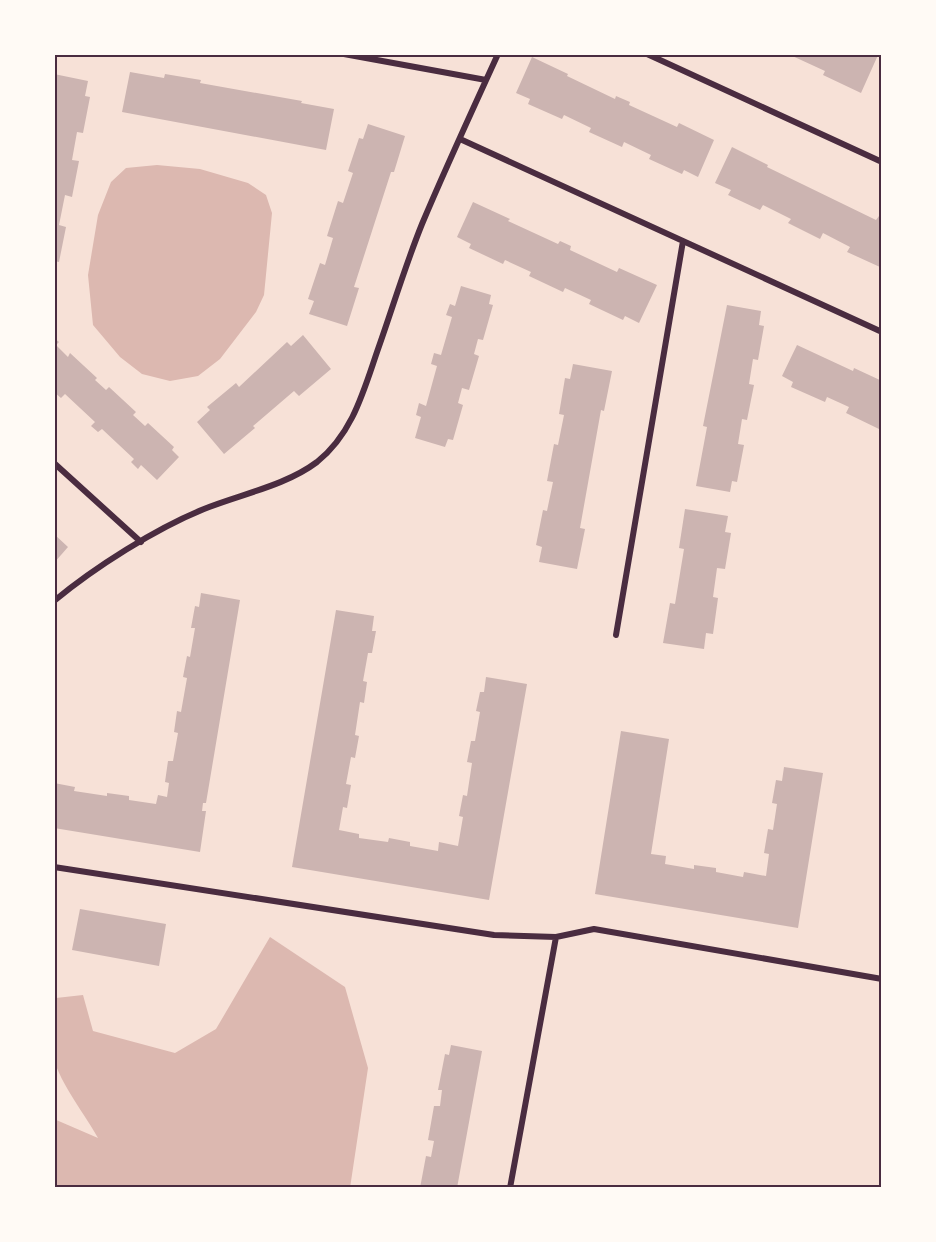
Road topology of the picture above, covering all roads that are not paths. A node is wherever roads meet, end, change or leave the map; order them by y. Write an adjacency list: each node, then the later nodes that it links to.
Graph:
1 (344, 54): 4 (street)
2 (498, 54): 4 (street)
3 (647, 54): 6 (street)
4 (486, 80): 5 (street)
5 (460, 139): 7 (street); 10 (street)
6 (882, 162)
7 (683, 241): 8 (street); 12 (street)
8 (882, 332)
9 (54, 463): 10 (street)
10 (141, 542): 11 (street)
11 (54, 602)
12 (616, 635)
13 (54, 867): 14 (street)
14 (556, 937): 15 (street); 16 (street)
15 (882, 979)
16 (510, 1188)

